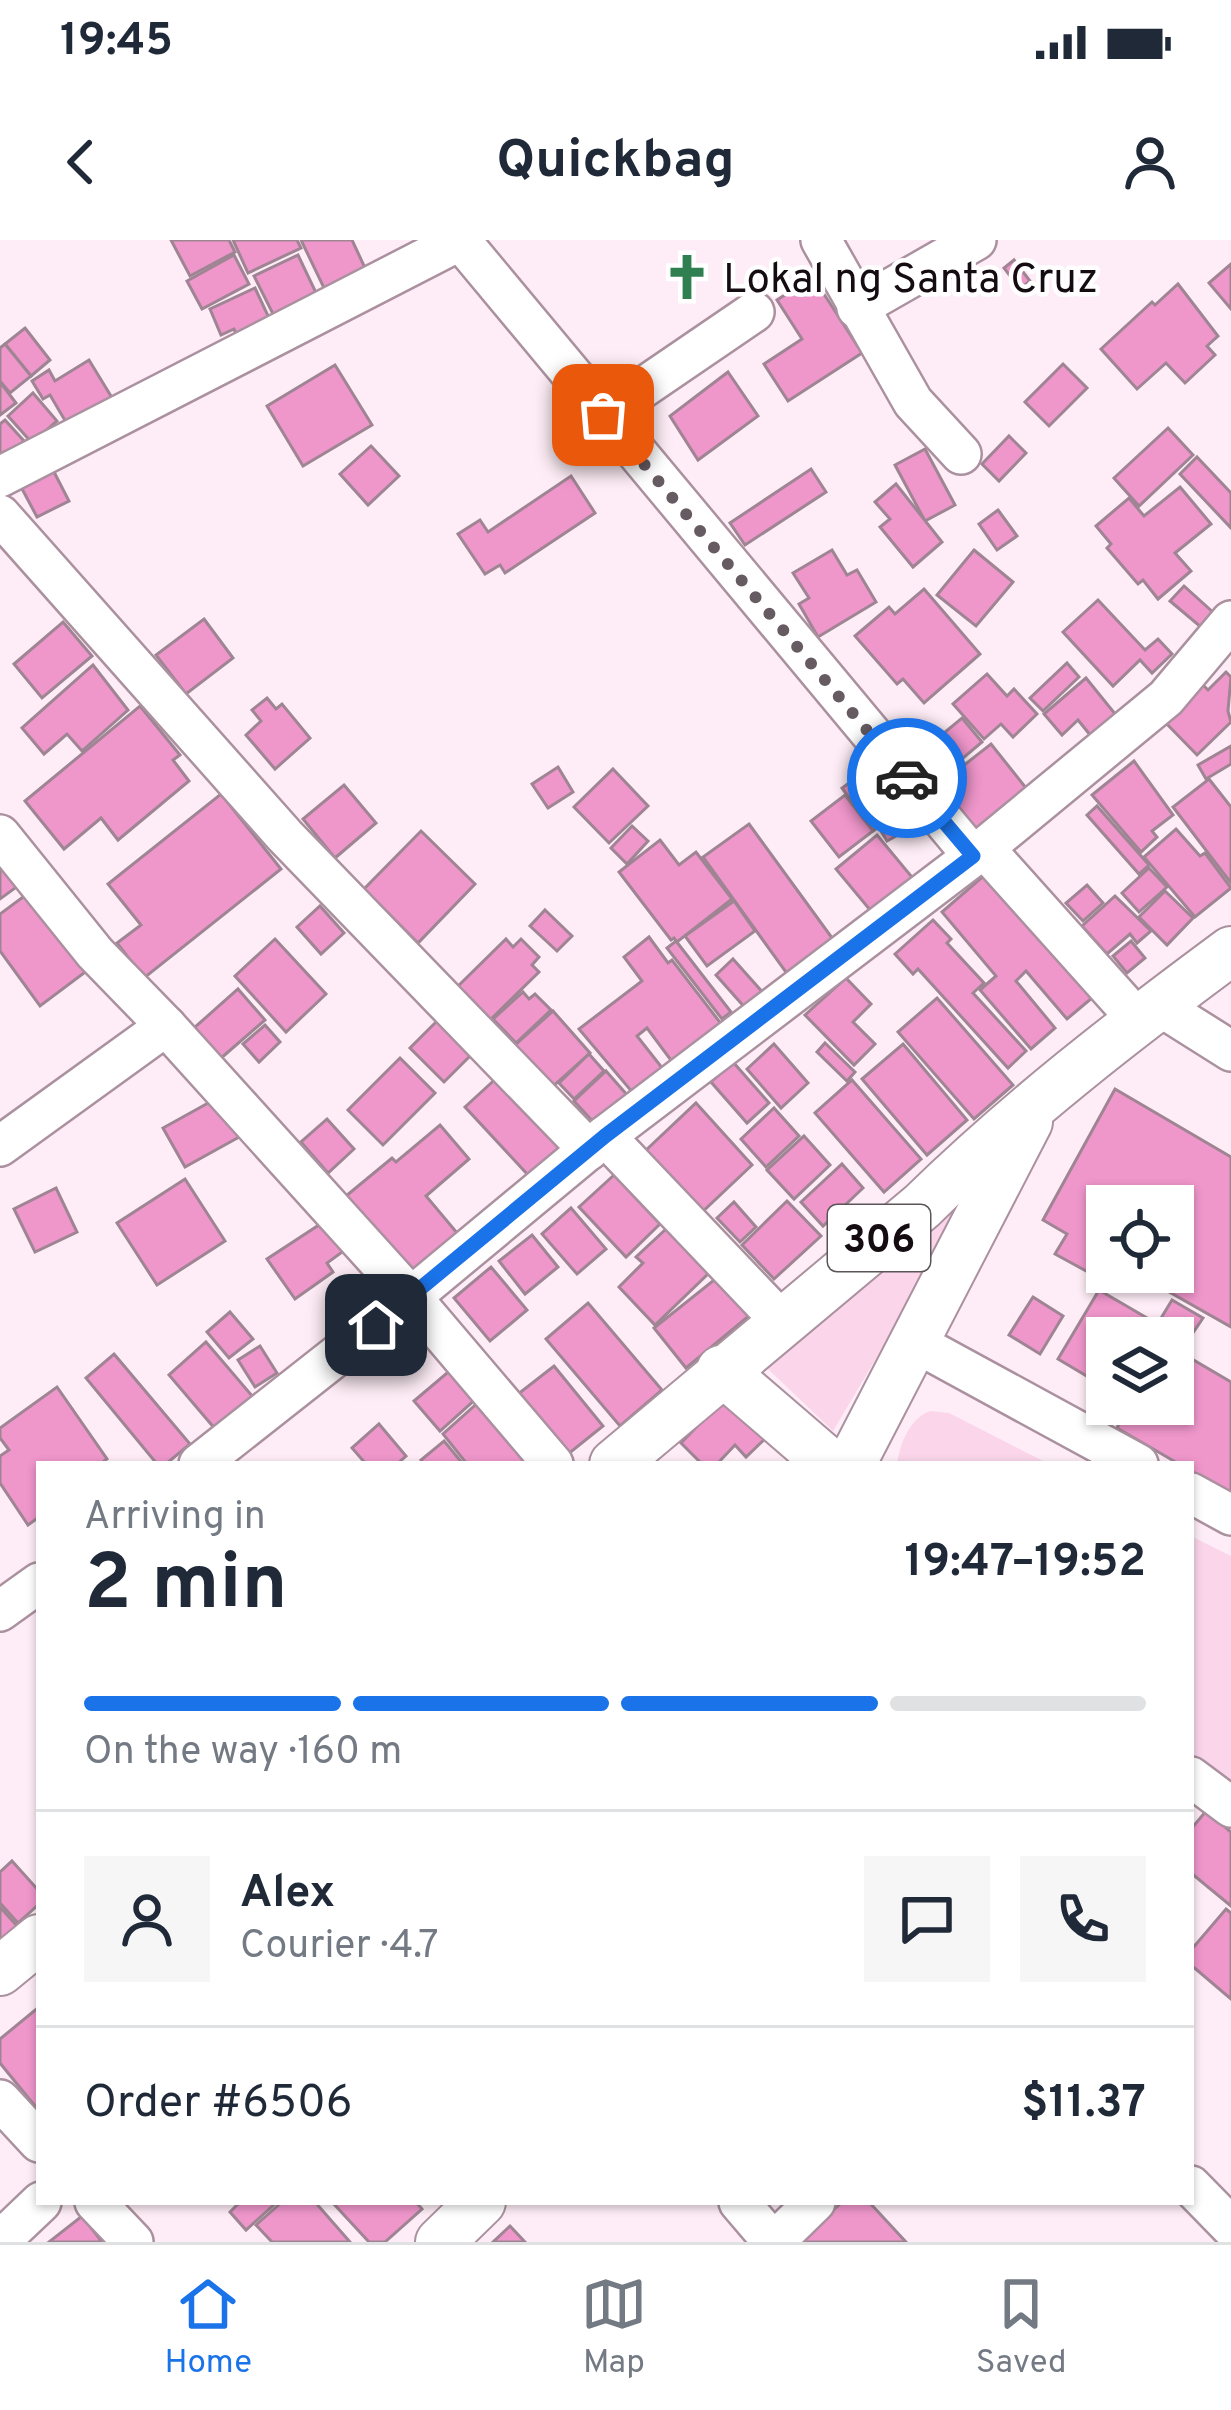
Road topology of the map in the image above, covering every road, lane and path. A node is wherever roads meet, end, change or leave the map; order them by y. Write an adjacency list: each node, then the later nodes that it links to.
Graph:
1 (461, 240): 6 (street); 8 (street)
2 (821, 240): 4 (street)
3 (976, 240): 4 (street)
4 (856, 308): 7 (street)
5 (754, 312): 6 (street)
6 (603, 415): 12 (street)
7 (961, 454)
8 (0, 477)
9 (0, 515): 18 (street)
10 (1231, 621): 12 (street)
11 (0, 835): 15 (street)
12 (978, 852): 14 (street); 18 (street)
13 (1231, 951): 14 (main road, 306)
14 (1148, 1013): 16 (street); 17 (main road, 306)
15 (166, 1025): 19 (street); 20 (street)
16 (1231, 1051)
17 (1036, 1107): 21 (main road, 306); 22 (main road, 306)
18 (597, 1143): 20 (street); 21 (street)
19 (0, 1146)
20 (411, 1298): 24 (street); 25 (street)
21 (781, 1321): 23 (main road, 306)
22 (916, 1343): 28 (main road, 306); 29 (street)
23 (722, 1370): 26 (main road, 306); 27 (main road)
24 (203, 1461)
25 (550, 1461)
26 (617, 1461)
27 (827, 1461)
28 (853, 1461)
29 (1132, 1461)
30 (1194, 1495): 31 (street)
31 (1231, 1515)
32 (36, 1585): 33 (street)
33 (0, 1611)
34 (36, 1942): 35 (main road)
35 (0, 1971)
36 (0, 2100): 37 (street)
37 (36, 2139)
38 (1194, 2190): 44 (street)
39 (38, 2205): 45 (street)
40 (98, 2205): 46 (street)
41 (478, 2205): 47 (main road)
42 (742, 2205): 48 (street)
43 (812, 2205): 48 (street)
44 (1222, 2225)
45 (0, 2241)
46 (134, 2242)
47 (440, 2242)
48 (774, 2242)

